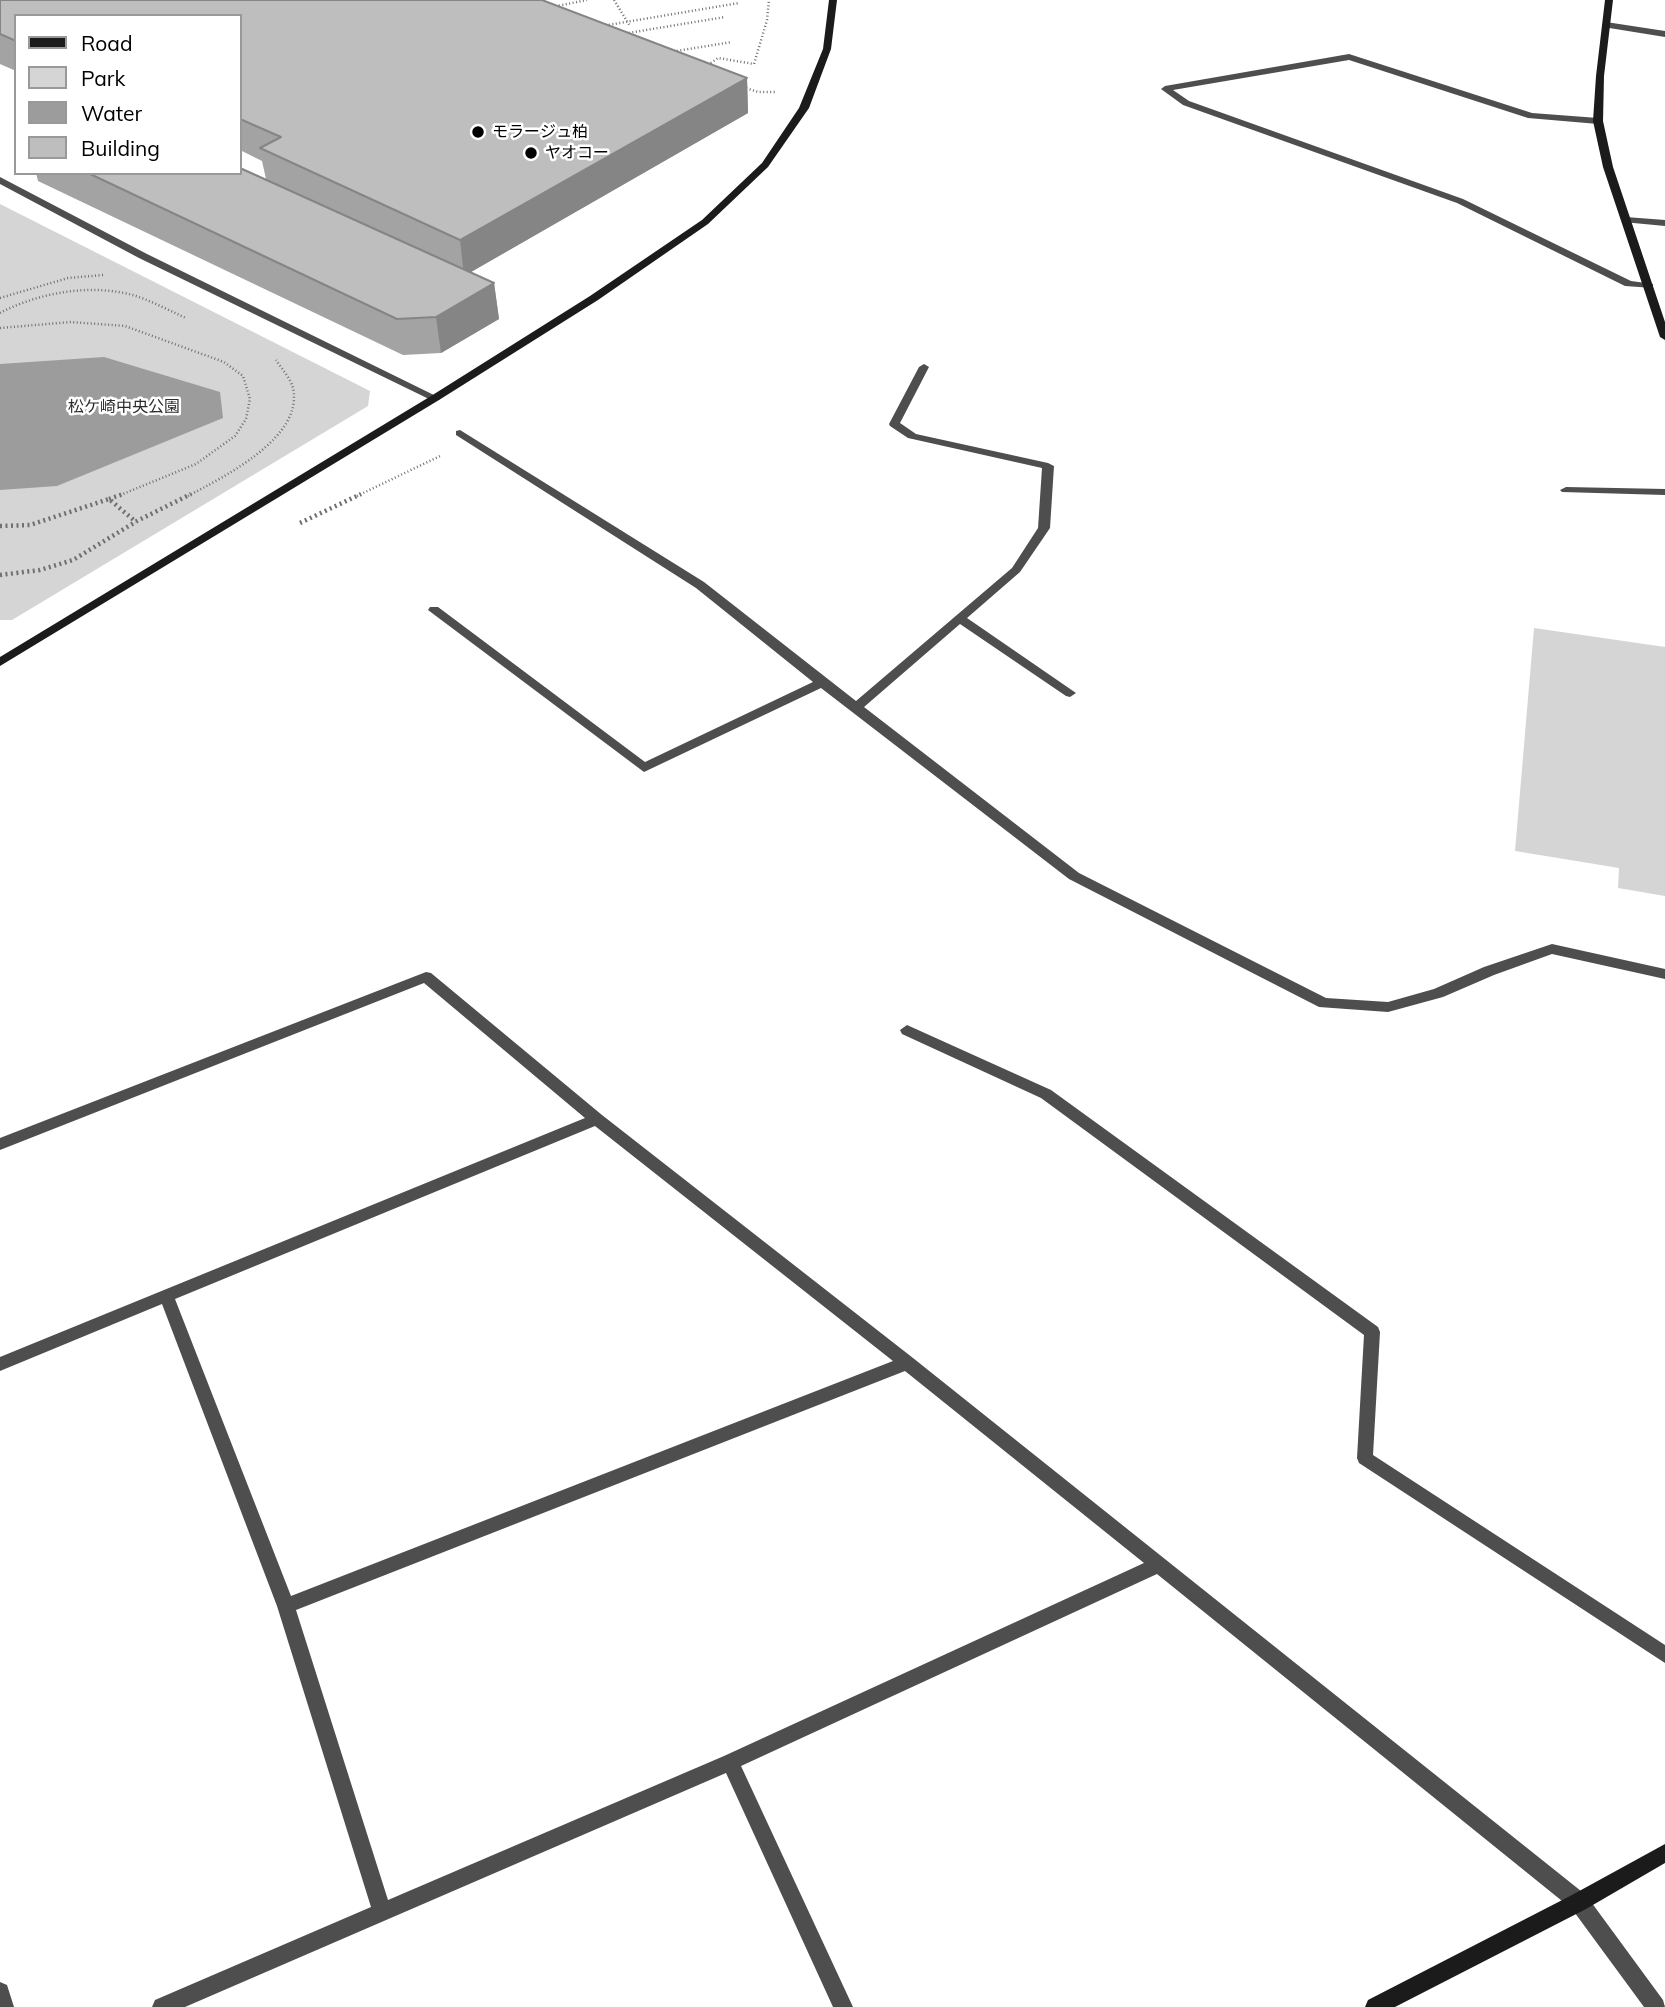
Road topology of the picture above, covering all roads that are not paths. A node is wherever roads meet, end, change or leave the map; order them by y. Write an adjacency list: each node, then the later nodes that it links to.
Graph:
1 (833, 0): 12 (street)
2 (1609, 0): 3 (street)
3 (1606, 25): 4 (street); 5 (street)
4 (1665, 34)
5 (1598, 121): 7 (street); 9 (street)
6 (0, 180): 12 (street)
7 (1626, 220): 8 (street); 9 (street)
8 (1665, 222)
9 (1649, 286): 10 (street)
10 (1665, 337)
11 (924, 367): 17 (street)
12 (435, 398): 18 (street)
13 (460, 433): 19 (street)
14 (1566, 490): 15 (street)
15 (1665, 492)
16 (434, 610): 19 (street)
17 (961, 619): 20 (street); 21 (street)
18 (0, 662)
19 (821, 683): 21 (street)
20 (1070, 693)
21 (856, 707): 22 (street)
22 (1665, 974)
23 (907, 1030): 31 (street)
24 (597, 1119): 25 (street); 26 (street); 27 (street)
25 (0, 1144)
26 (167, 1297): 28 (street); 30 (street)
27 (907, 1363): 29 (street); 30 (street)
28 (0, 1364)
29 (1158, 1565): 32 (street); 34 (street)
30 (286, 1606): 35 (street)
31 (1665, 1656)
32 (730, 1762): 35 (street); 39 (street)
33 (1665, 1853): 34 (street)
34 (1579, 1902): 40 (street); 41 (street)
35 (382, 1911): 38 (street)
36 (0, 1992): 37 (street)
37 (4, 2007)
38 (162, 2007)
39 (843, 2007)
40 (1375, 2007)
41 (1656, 2007)

